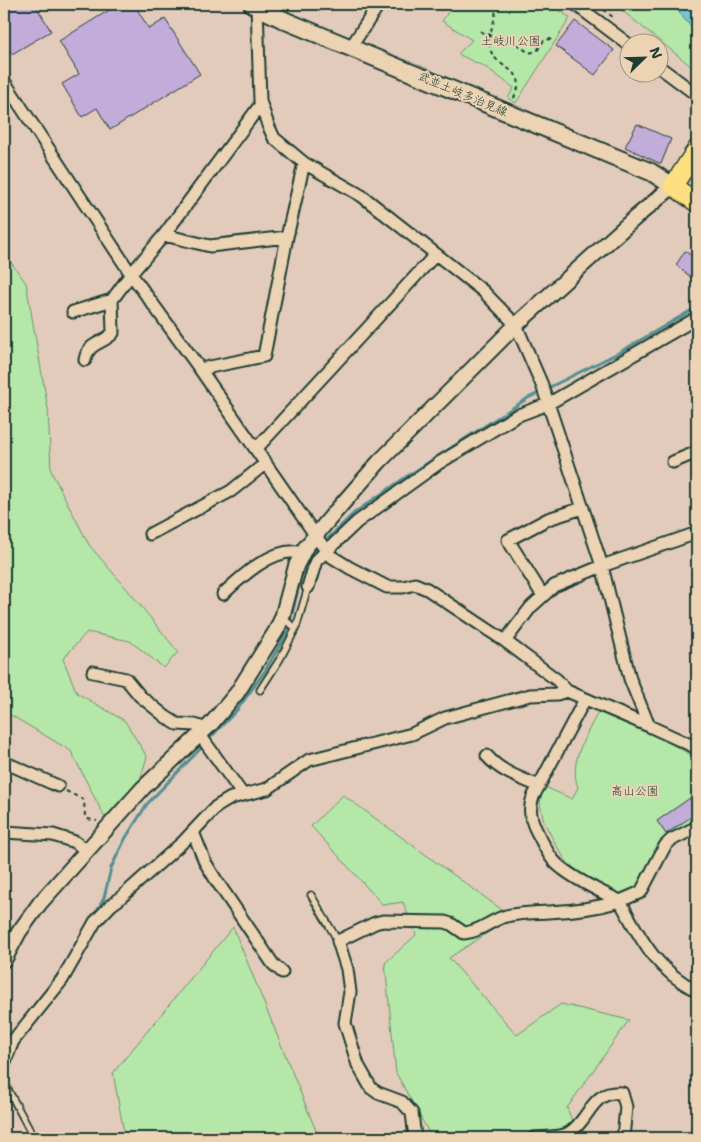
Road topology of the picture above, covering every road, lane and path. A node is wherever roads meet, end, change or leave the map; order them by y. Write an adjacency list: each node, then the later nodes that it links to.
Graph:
1 (379, 4): 9 (street)
2 (494, 4): 6 (path)
3 (575, 4): 7 (street)
4 (255, 5): 9 (main road, 武並土岐多治見線); 13 (street)
5 (480, 31): 6 (path)
6 (489, 35): 8 (path); 14 (path)
7 (618, 36)
8 (552, 40)
9 (352, 47): 14 (main road, 武並土岐多治見線)
10 (668, 73): 12 (street)
11 (4, 81): 22 (street)
12 (697, 95)
13 (261, 104): 16 (street); 19 (street)
14 (506, 112): 17 (main road, 武並土岐多治見線)
15 (697, 149): 17 (main road)
16 (304, 163): 20 (street); 21 (street)
17 (673, 186): 18 (main road); 26 (street)
18 (697, 203)
19 (164, 235): 20 (street); 22 (street)
20 (287, 237): 28 (street)
21 (436, 254): 26 (street); 30 (street)
22 (130, 274): 23 (street); 28 (street)
23 (112, 300): 24 (street); 27 (street)
24 (73, 312)
25 (697, 318): 29 (street)
26 (516, 325): 29 (street); 37 (street)
27 (85, 360)
28 (200, 369): 30 (street)
29 (547, 401): 34 (street); 37 (street)
30 (256, 449): 33 (street)
31 (697, 454): 32 (street)
32 (673, 462)
33 (266, 463): 36 (street); 37 (street)
34 (583, 508): 39 (street); 42 (street)
35 (697, 533): 39 (street)
36 (150, 534)
37 (322, 544): 38 (street); 40 (street); 45 (street)
38 (302, 553): 41 (street); 43 (street)
39 (602, 566): 42 (street); 50 (street)
40 (308, 587): 44 (lane)
41 (223, 594)
42 (543, 596): 45 (street)
43 (282, 618): 44 (lane); 51 (street)
44 (296, 628): 47 (lane)
45 (504, 641): 48 (street)
46 (93, 672): 51 (street)
47 (260, 690)
48 (567, 691): 49 (street); 57 (street)
49 (585, 700): 50 (street); 56 (street)
50 (649, 726): 52 (street)
51 (204, 737): 57 (street); 58 (street)
52 (697, 748)
53 (487, 756): 56 (street)
54 (4, 762): 55 (street)
55 (58, 786): 58 (path)
56 (539, 786): 64 (street)
57 (243, 795): 61 (street)
58 (108, 827): 62 (street)
59 (697, 827): 64 (street)
60 (4, 832): 62 (street)
61 (193, 832): 68 (street); 70 (street)
62 (87, 851): 66 (street)
63 (311, 895): 65 (lane)
64 (620, 901): 65 (street); 69 (street)
65 (338, 941): 73 (street)
66 (8, 947): 67 (street)
67 (4, 960)
68 (282, 972)
69 (697, 991)
70 (4, 1064)
71 (4, 1082): 72 (lane)
72 (34, 1138)
73 (415, 1138)
74 (534, 1138): 75 (street)
75 (623, 1138)

